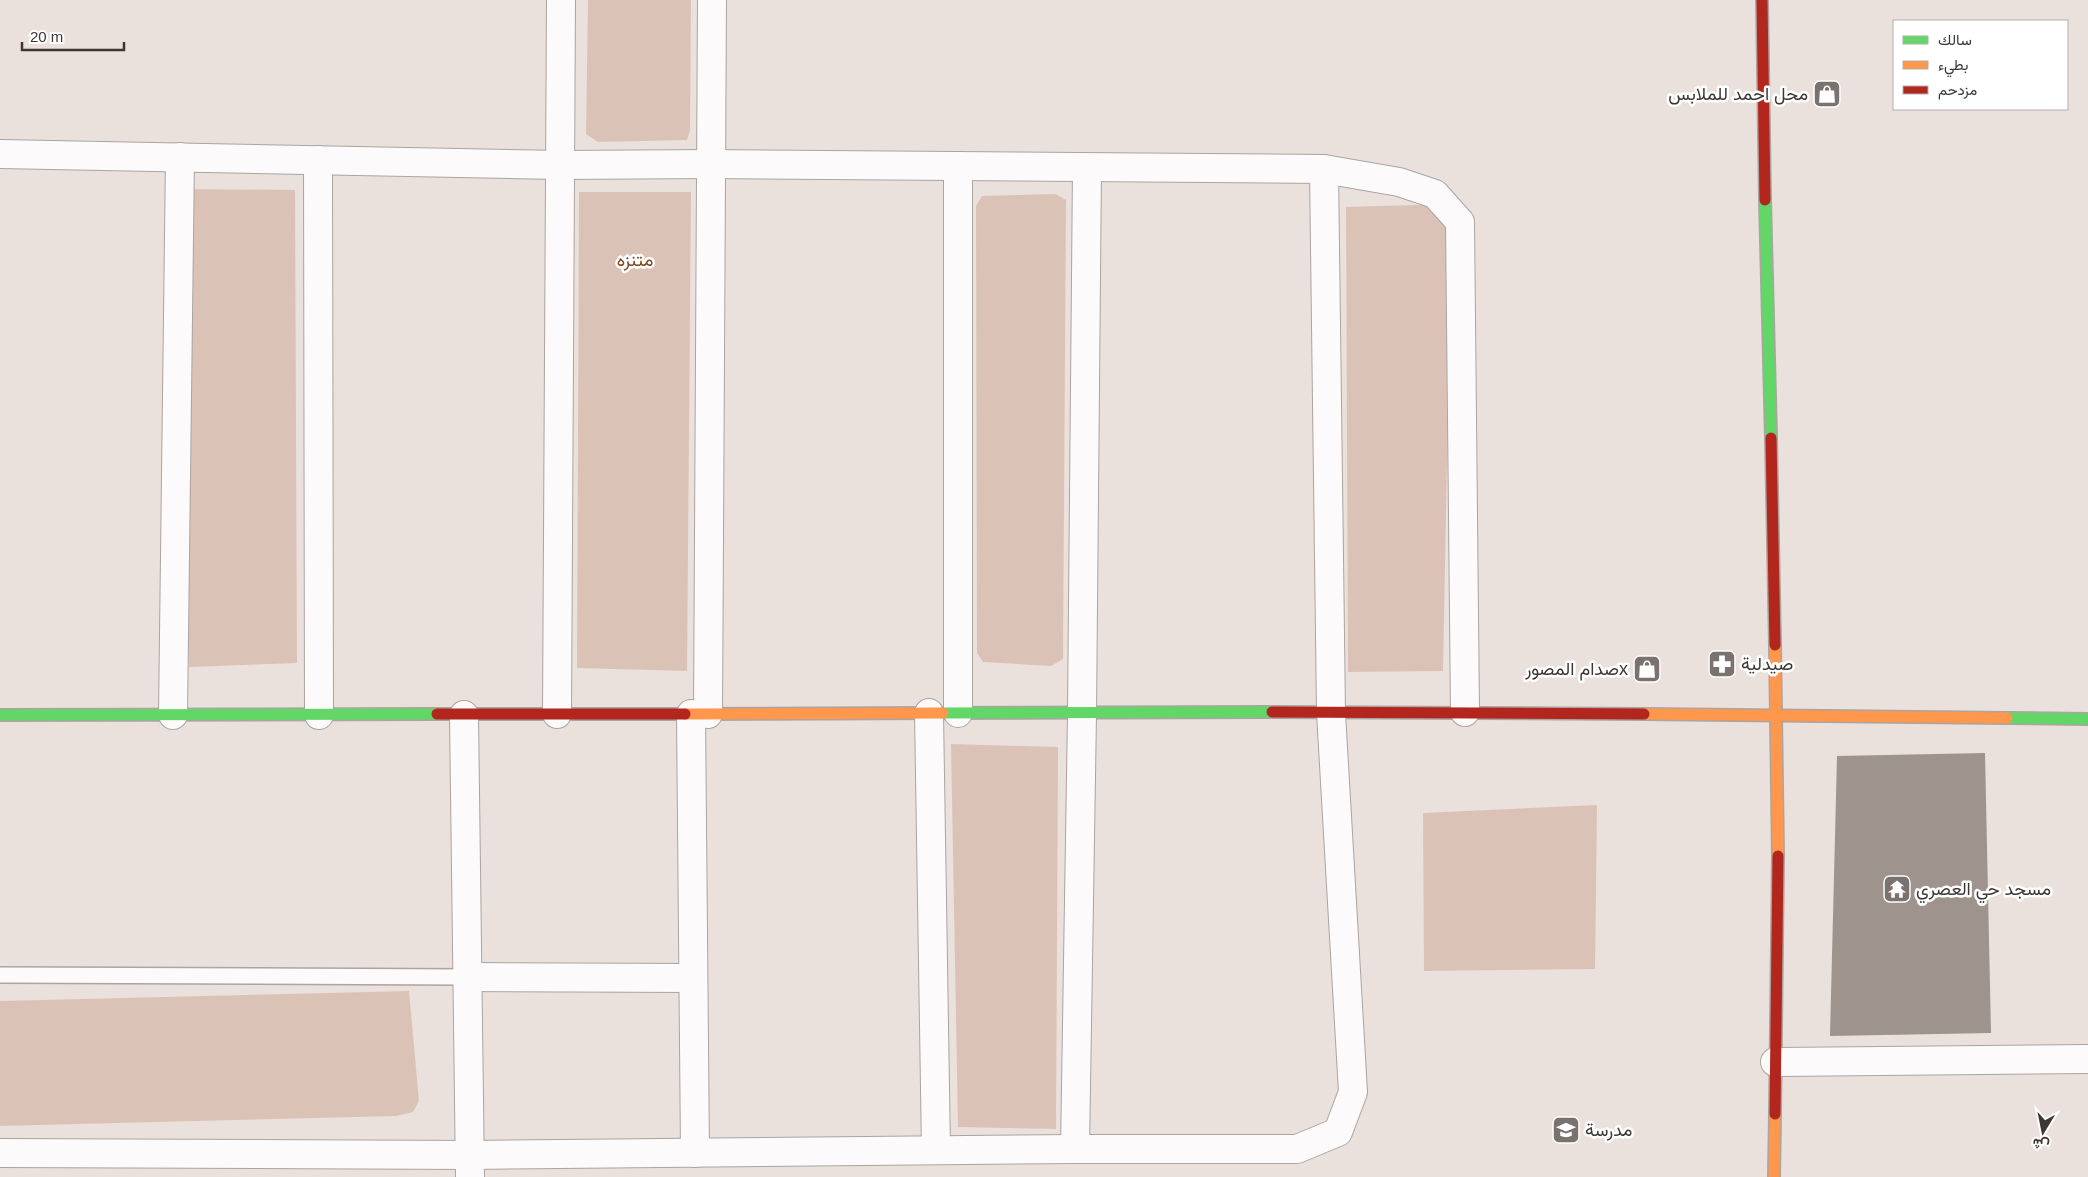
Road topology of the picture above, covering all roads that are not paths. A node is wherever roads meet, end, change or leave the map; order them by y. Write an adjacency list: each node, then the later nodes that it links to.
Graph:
1 (561, 0): 8 (street)
2 (712, 0): 7 (street)
3 (1762, 0): 23 (street)
4 (0, 154): 5 (street)
5 (180, 157): 6 (street); 21 (street)
6 (318, 160): 8 (street); 22 (street)
7 (711, 164): 8 (street); 9 (street); 18 (street)
8 (560, 165): 17 (street)
9 (958, 166): 10 (street); 14 (street)
10 (1087, 168): 11 (street); 19 (street)
11 (1324, 169): 12 (street); 15 (street)
12 (1465, 712): 15 (street); 23 (street)
13 (929, 713): 14 (street); 18 (street); 31 (street)
14 (958, 713): 19 (street)
15 (1331, 713): 19 (street); 30 (street)
16 (464, 714): 17 (street); 22 (street); 26 (street)
17 (557, 714): 18 (street)
18 (700, 714): 27 (street)
19 (1082, 714): 30 (street)
20 (0, 715): 21 (street)
21 (173, 715): 22 (street)
22 (319, 715)
23 (1777, 716): 24 (street); 29 (street)
24 (2088, 719)
25 (0, 975): 26 (lane)
26 (467, 977): 27 (street); 34 (street)
27 (693, 978): 33 (street)
28 (2088, 1059): 29 (street)
29 (1774, 1062): 35 (street)
30 (1075, 1149): 31 (street)
31 (936, 1150): 33 (street)
32 (0, 1153): 34 (street)
33 (695, 1153): 34 (street)
34 (470, 1166)
35 (1774, 1177)

